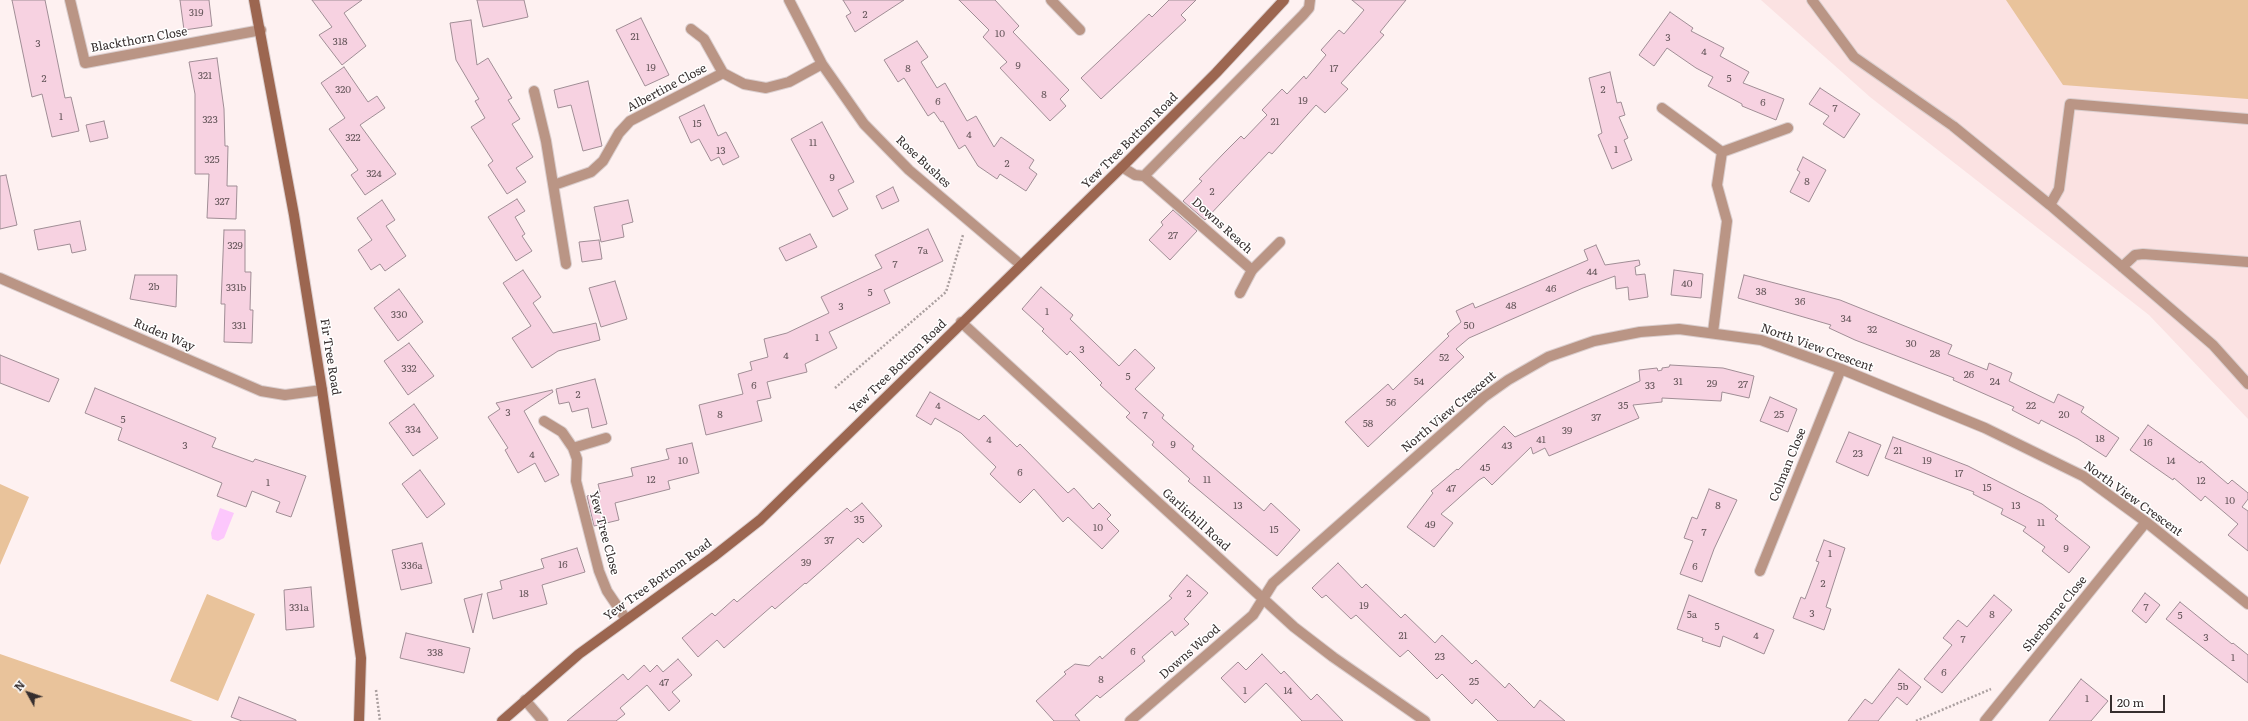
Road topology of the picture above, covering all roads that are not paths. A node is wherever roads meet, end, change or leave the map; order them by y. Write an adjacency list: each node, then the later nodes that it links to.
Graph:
1 (70, 0): 9 (street, Blackthorn Close)
2 (254, 0): 9 (main road, Fir Tree Road)
3 (789, 0): 11 (street, Rose Bushes)
4 (1051, 0): 10 (street)
5 (1284, 0): 18 (main road, Yew Tree Bottom Road)
6 (1310, 0): 19 (street)
7 (1812, 0): 21 (street)
8 (691, 29): 12 (street)
9 (261, 30): 34 (main road, Fir Tree Road)
10 (1080, 30)
11 (822, 64): 12 (street); 25 (street, Rose Bushes)
12 (723, 73): 20 (street, Albertine Close)
13 (534, 91): 20 (street)
14 (1662, 108): 17 (street)
15 (2248, 119): 21 (street)
16 (1788, 128): 17 (street)
17 (1722, 152): 31 (street)
18 (1122, 167): 19 (street); 25 (main road, Yew Tree Bottom Road)
19 (1144, 176): 27 (street, Downs Reach)
20 (554, 185): 24 (street)
21 (2050, 205): 26 (street)
22 (1280, 242): 27 (street, Downs Reach)
23 (2248, 262): 26 (street)
24 (566, 264)
25 (1021, 265): 30 (main road, Yew Tree Bottom Road)
26 (2122, 267): 33 (street)
27 (1252, 270): 29 (street)
28 (0, 278): 34 (street, Ruden Way)
29 (1240, 293)
30 (961, 322): 40 (street, Garlichill Road); 42 (main road, Yew Tree Bottom Road)
31 (1713, 332): 32 (street, North View Crescent); 40 (street, North View Crescent)
32 (1841, 369): 38 (street, North View Crescent); 39 (street, Colman Close)
33 (2248, 384)
34 (322, 390): 44 (main road, Fir Tree Road)
35 (544, 421): 37 (street, Yew Tree Close)
36 (606, 438): 37 (street)
37 (573, 448): 42 (street, Yew Tree Close)
38 (2146, 522): 41 (street, North View Crescent); 49 (street, Sherborne Close)
39 (1760, 571)
40 (1263, 598): 47 (street, Downs Wood); 48 (street, Garlichill Road)
41 (2248, 604)
42 (626, 619): 43 (main road, Yew Tree Bottom Road)
43 (525, 700): 45 (main road, Yew Tree Bottom Road); 46 (street)
44 (359, 721)
45 (502, 721)
46 (543, 721)
47 (1130, 721)
48 (1425, 721)
49 (1985, 721)

